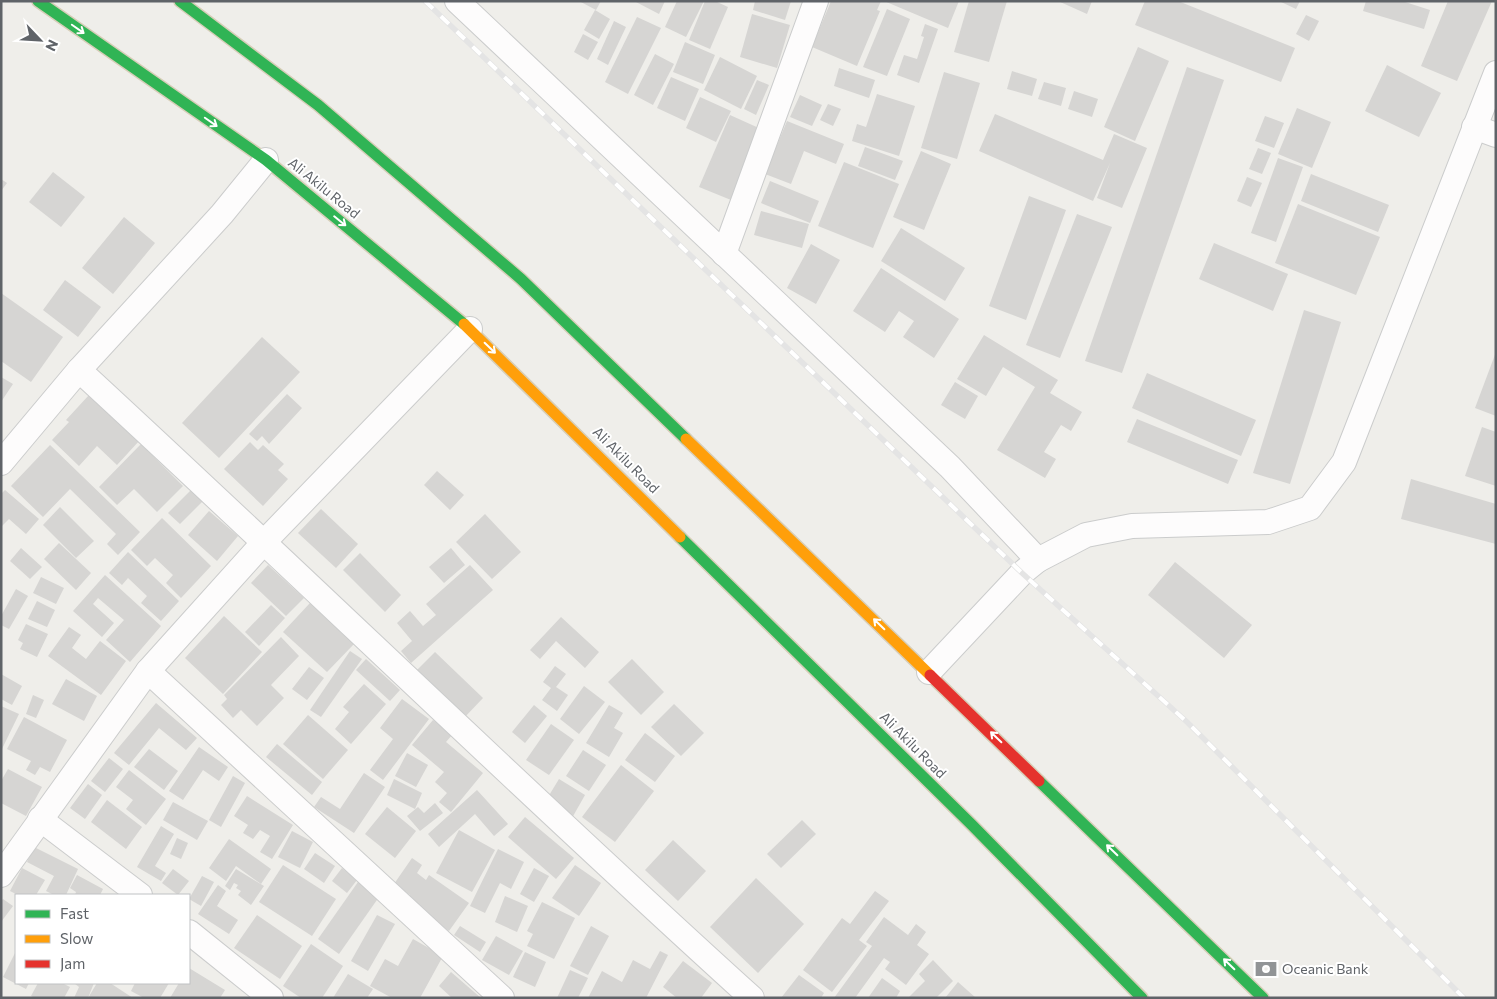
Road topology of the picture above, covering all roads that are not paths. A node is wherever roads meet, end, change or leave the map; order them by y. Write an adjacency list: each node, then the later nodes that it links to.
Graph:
1 (38, 1): 7 (main road, Ali Akilu Road, one-way to 7)
2 (180, 1): 15 (main road, one-way to 2)
3 (457, 1): 8 (street)
4 (816, 1): 8 (street)
5 (1496, 73): 6 (street)
6 (1485, 131): 13 (street)
7 (266, 160): 9 (main road, Ali Akilu Road, one-way to 9); 10 (street)
8 (724, 254): 13 (street)
9 (470, 329): 12 (street); 23 (main road, Ali Akilu Road, one-way to 23)
10 (79, 370): 11 (street); 12 (street)
11 (1, 463)
12 (265, 542): 14 (street); 22 (street)
13 (1038, 560): 15 (street)
14 (148, 671): 16 (street); 21 (street)
15 (929, 672): 24 (main road, one-way to 15)
16 (40, 819): 17 (street); 18 (street)
17 (1, 875)
18 (139, 894)
19 (190, 933): 20 (street)
20 (271, 998)
21 (502, 998)
22 (752, 998)
23 (1142, 998)
24 (1264, 998)

